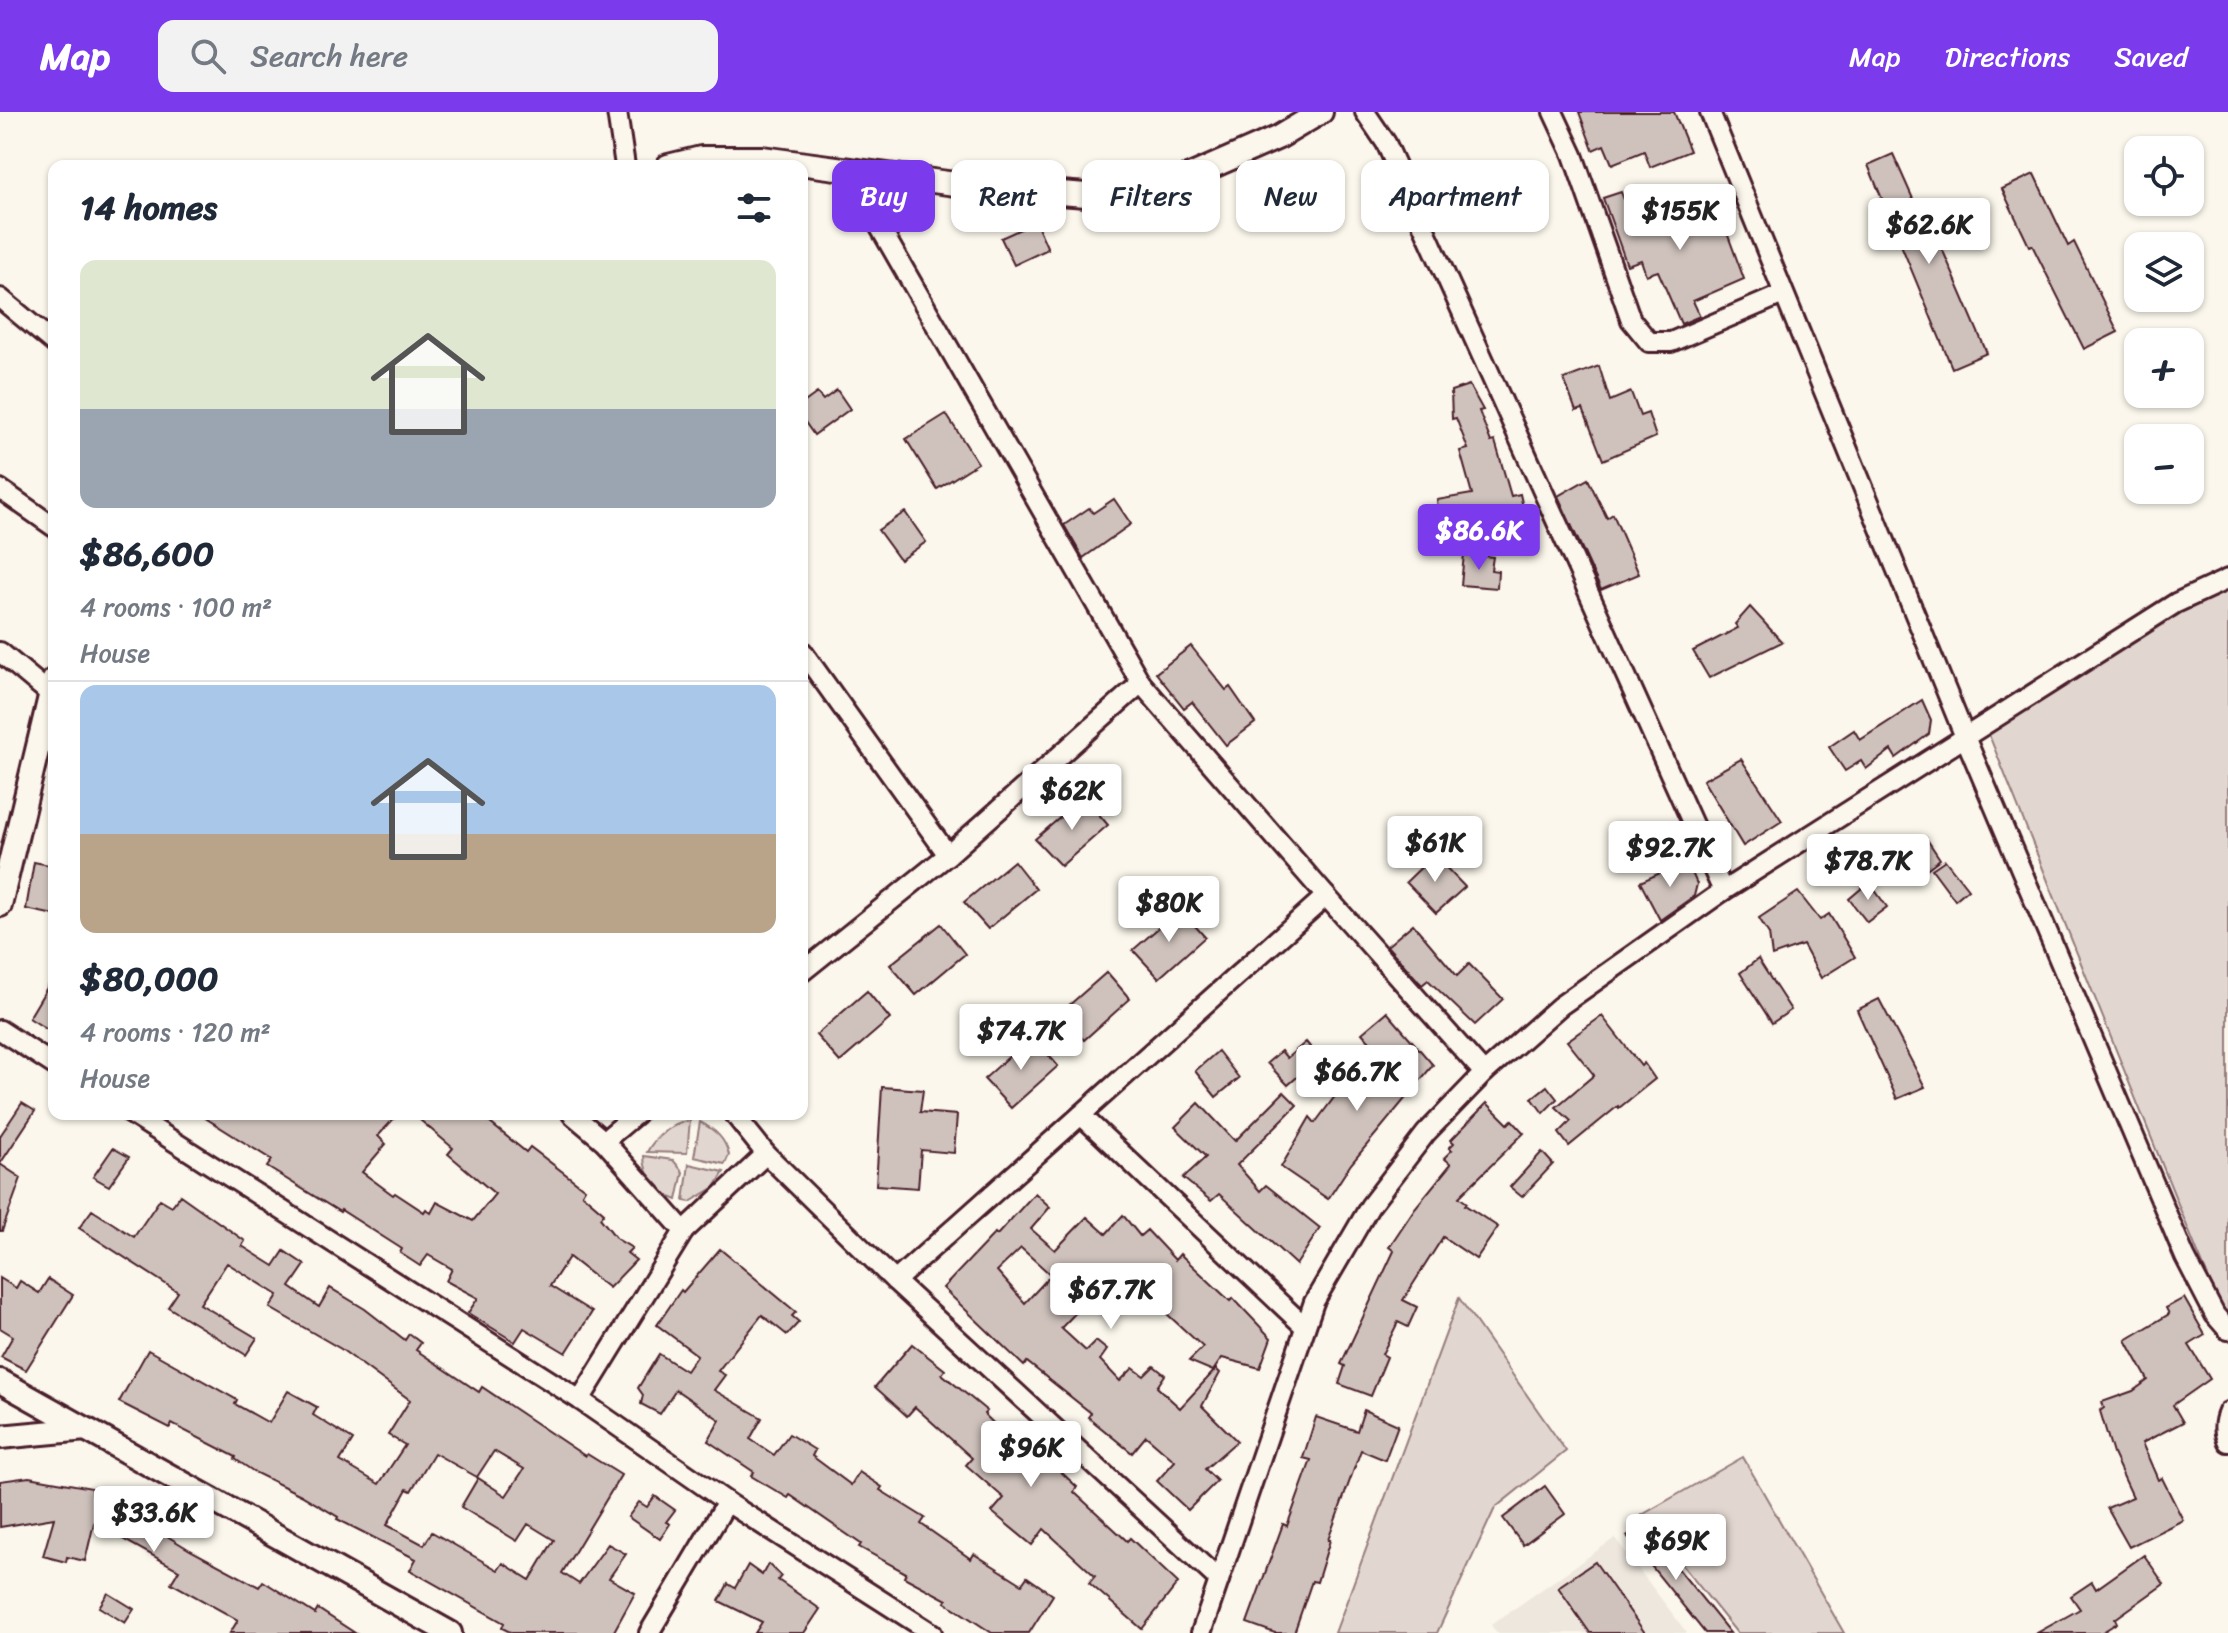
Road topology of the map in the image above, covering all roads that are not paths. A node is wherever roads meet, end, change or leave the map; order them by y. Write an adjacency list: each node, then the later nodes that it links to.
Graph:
1 (617, 112): 6 (street)
2 (1321, 112): 11 (street)
3 (1365, 112): 26 (street)
4 (1553, 112): 13 (street)
5 (1710, 112): 13 (street)
6 (624, 160)
7 (693, 160): 8 (street)
8 (776, 160)
9 (808, 164): 10 (street)
10 (832, 168)
11 (935, 181)
12 (883, 232): 21 (street)
13 (1783, 294): 24 (street)
14 (0, 298): 15 (street)
15 (48, 338)
16 (0, 489): 17 (street)
17 (48, 523)
18 (2228, 579): 24 (street)
19 (0, 652): 22 (street)
20 (808, 659): 25 (street)
21 (1141, 683): 25 (street); 27 (street)
22 (48, 686)
23 (48, 710): 28 (street)
24 (1965, 737): 26 (street); 43 (street)
25 (948, 855): 29 (street)
26 (1723, 891): 32 (street)
27 (1326, 896): 32 (street); 33 (street)
28 (0, 905)
29 (808, 967)
30 (0, 1030): 31 (street)
31 (48, 1061)
32 (1484, 1073): 42 (street)
33 (1081, 1115): 41 (street); 42 (street)
34 (140, 1120): 45 (street)
35 (579, 1120): 38 (street)
36 (629, 1120): 38 (street)
37 (739, 1120): 39 (street)
38 (604, 1141): 40 (street)
39 (766, 1154): 40 (street); 41 (street)
40 (684, 1231): 45 (street)
41 (895, 1281): 51 (street)
42 (1305, 1327): 51 (street)
43 (2228, 1330)
44 (0, 1381): 47 (street)
45 (580, 1400): 50 (street)
46 (2228, 1412): 49 (street)
47 (86, 1429): 48 (street); 52 (street)
48 (0, 1437)
49 (2228, 1442)
50 (727, 1502): 53 (street); 54 (street)
51 (1219, 1580): 55 (street)
52 (450, 1633)
53 (649, 1633)
54 (932, 1633)
55 (1201, 1633)

